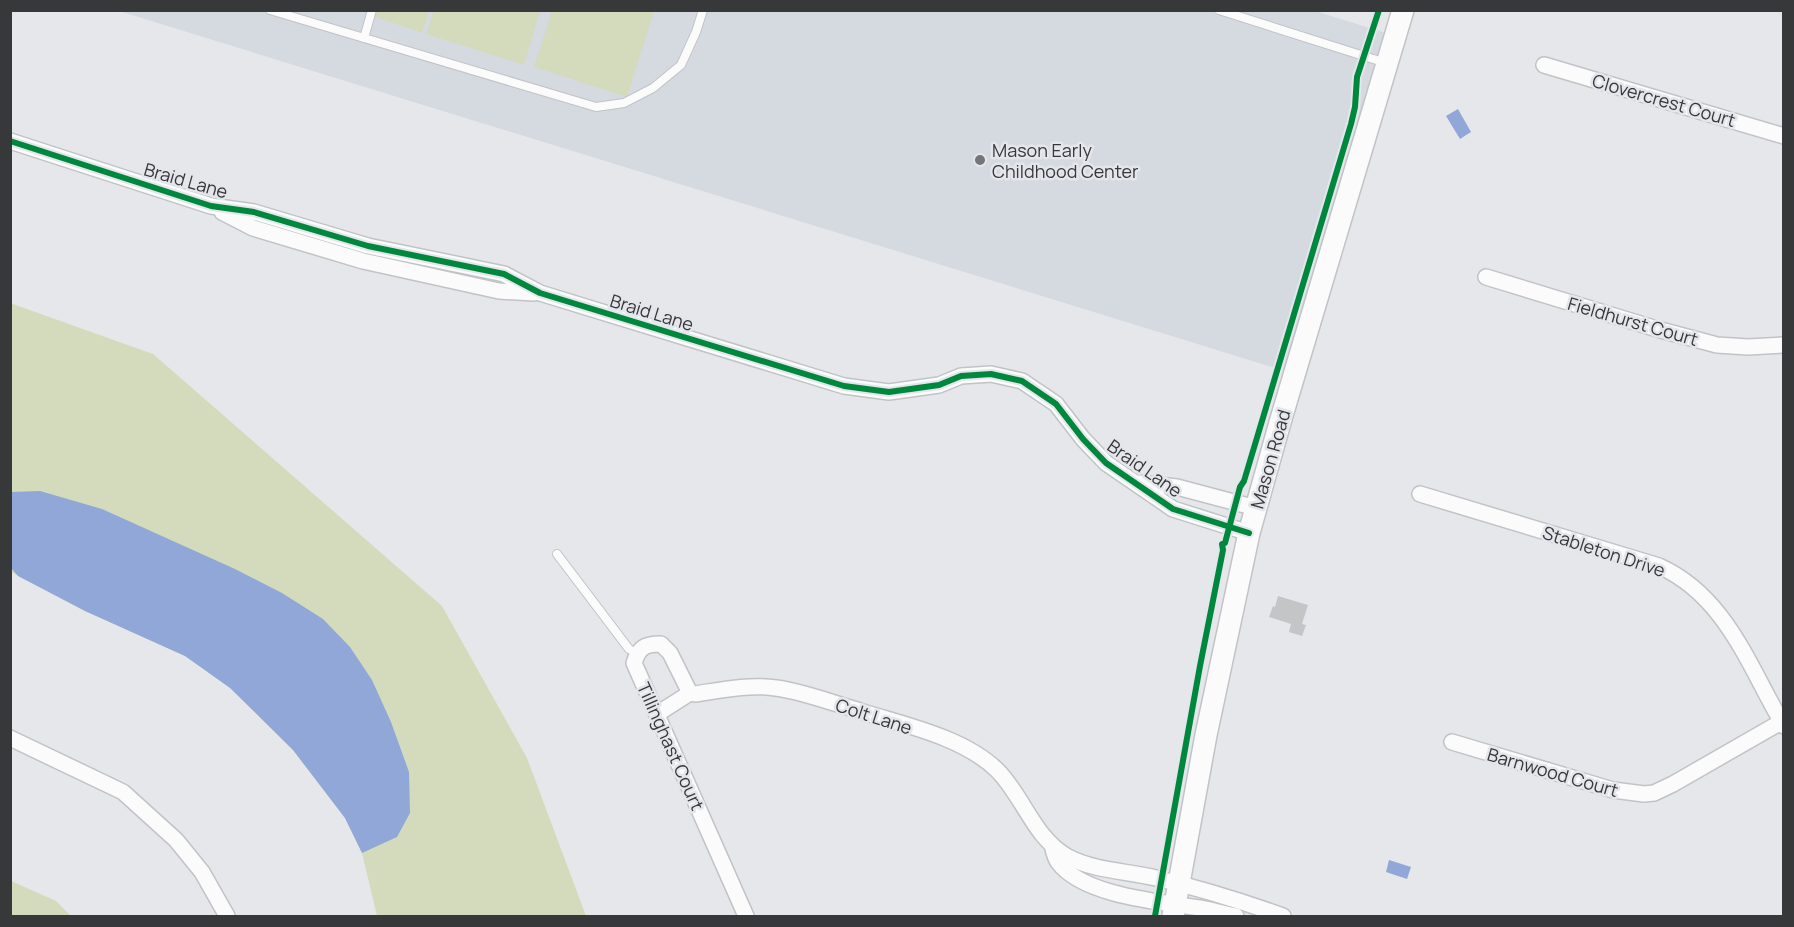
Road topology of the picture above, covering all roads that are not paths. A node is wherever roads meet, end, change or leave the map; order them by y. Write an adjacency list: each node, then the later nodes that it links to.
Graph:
1 (270, 10): 6 (lane)
2 (372, 10): 6 (lane)
3 (703, 10): 6 (lane)
4 (1219, 10): 7 (lane)
5 (1403, 10): 7 (main road, Mason Road)
6 (364, 38)
7 (1387, 63): 19 (main road, Mason Road)
8 (1544, 65): 9 (street, Clovercrest Court)
9 (1784, 136)
10 (10, 141): 11 (street, Braid Lane)
11 (211, 206): 12 (street, Braid Lane); 13 (street, Braid Lane)
12 (368, 246): 13 (lane); 15 (street, Braid Lane)
13 (363, 261): 15 (street, Braid Lane)
14 (1486, 277): 16 (street, Fieldhurst Court)
15 (540, 293): 17 (street, Braid Lane)
16 (1784, 345)
17 (1136, 483): 19 (street, Braid Lane); 20 (street, Braid Lane)
18 (1420, 494): 25 (street, Stableton Drive)
19 (1256, 508): 20 (main road, Mason Road)
20 (1249, 533): 29 (main road, Mason Road)
21 (557, 554): 22 (lane)
22 (637, 653): 23 (street, Tillinghast Court); 24 (street, Tillinghast Court)
23 (690, 693): 24 (street, Colt Lane); 28 (street, Colt Lane)
24 (657, 714): 32 (street, Tillinghast Court)
25 (1782, 724): 27 (street, Barnwood Court)
26 (10, 738): 31 (street)
27 (1452, 742)
28 (1051, 844): 29 (street, Colt Lane); 30 (street, Colt Lane)
29 (1179, 884): 30 (main road, Mason Road); 34 (street, Colt Lane)
30 (1174, 911): 33 (street, Colt Lane)
31 (226, 916)
32 (746, 916)
33 (1236, 916)
34 (1283, 916)

